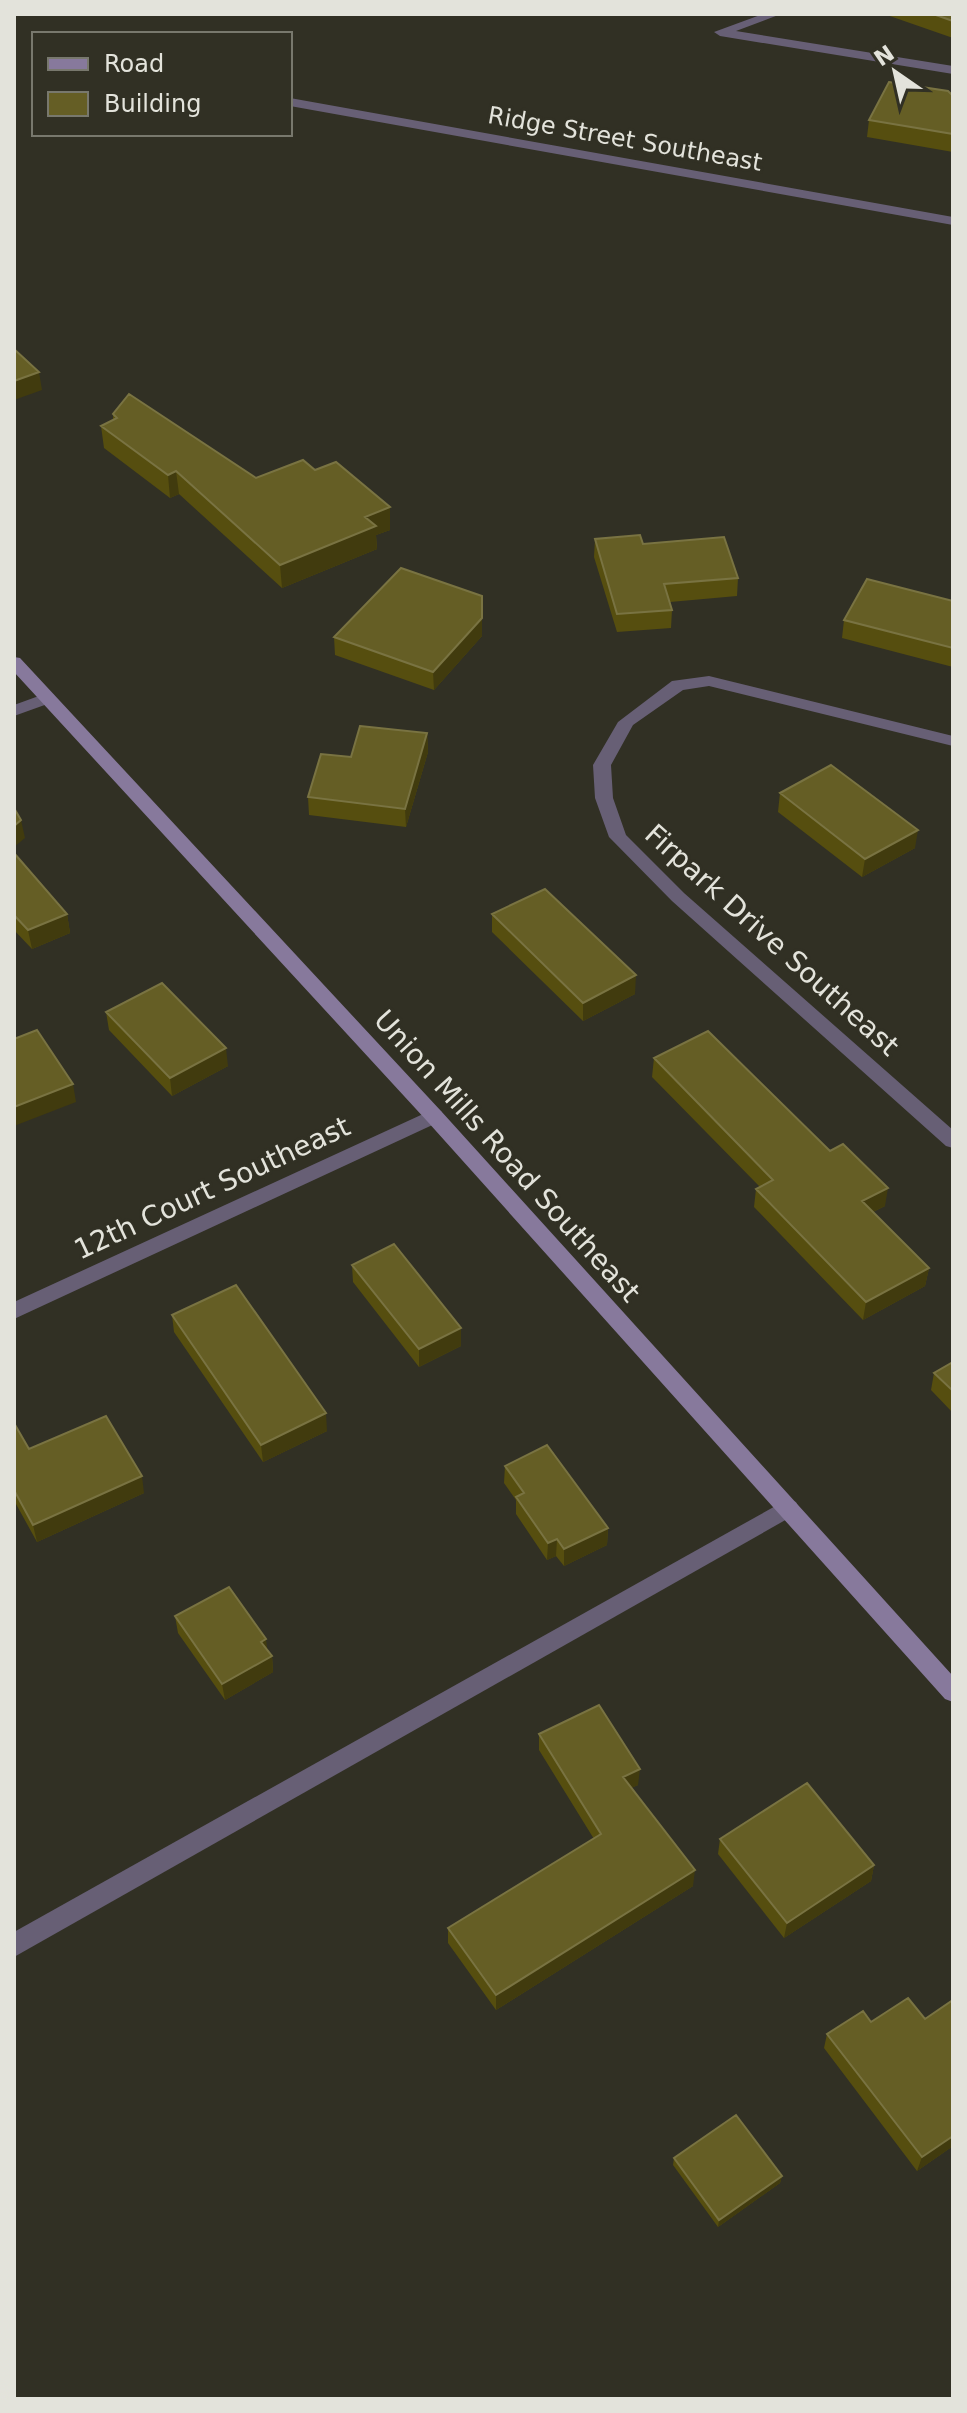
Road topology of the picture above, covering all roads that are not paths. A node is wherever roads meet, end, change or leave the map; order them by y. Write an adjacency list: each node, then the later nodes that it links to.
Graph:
1 (775, 14): 2 (street)
2 (953, 70)
3 (292, 102): 4 (street, Ridge Street Southeast)
4 (953, 221)
5 (14, 662): 6 (street, Union Mills Road Southeast)
6 (47, 698): 7 (street); 9 (street, Union Mills Road Southeast)
7 (14, 711)
8 (953, 741): 10 (street, Firpark Drive Southeast)
9 (434, 1116): 11 (street, 12th Court Southeast); 12 (street, Union Mills Road Southeast)
10 (953, 1141)
11 (14, 1311)
12 (788, 1508): 13 (street, Union Mills Road Southeast); 14 (street)
13 (953, 1692)
14 (14, 1945)

